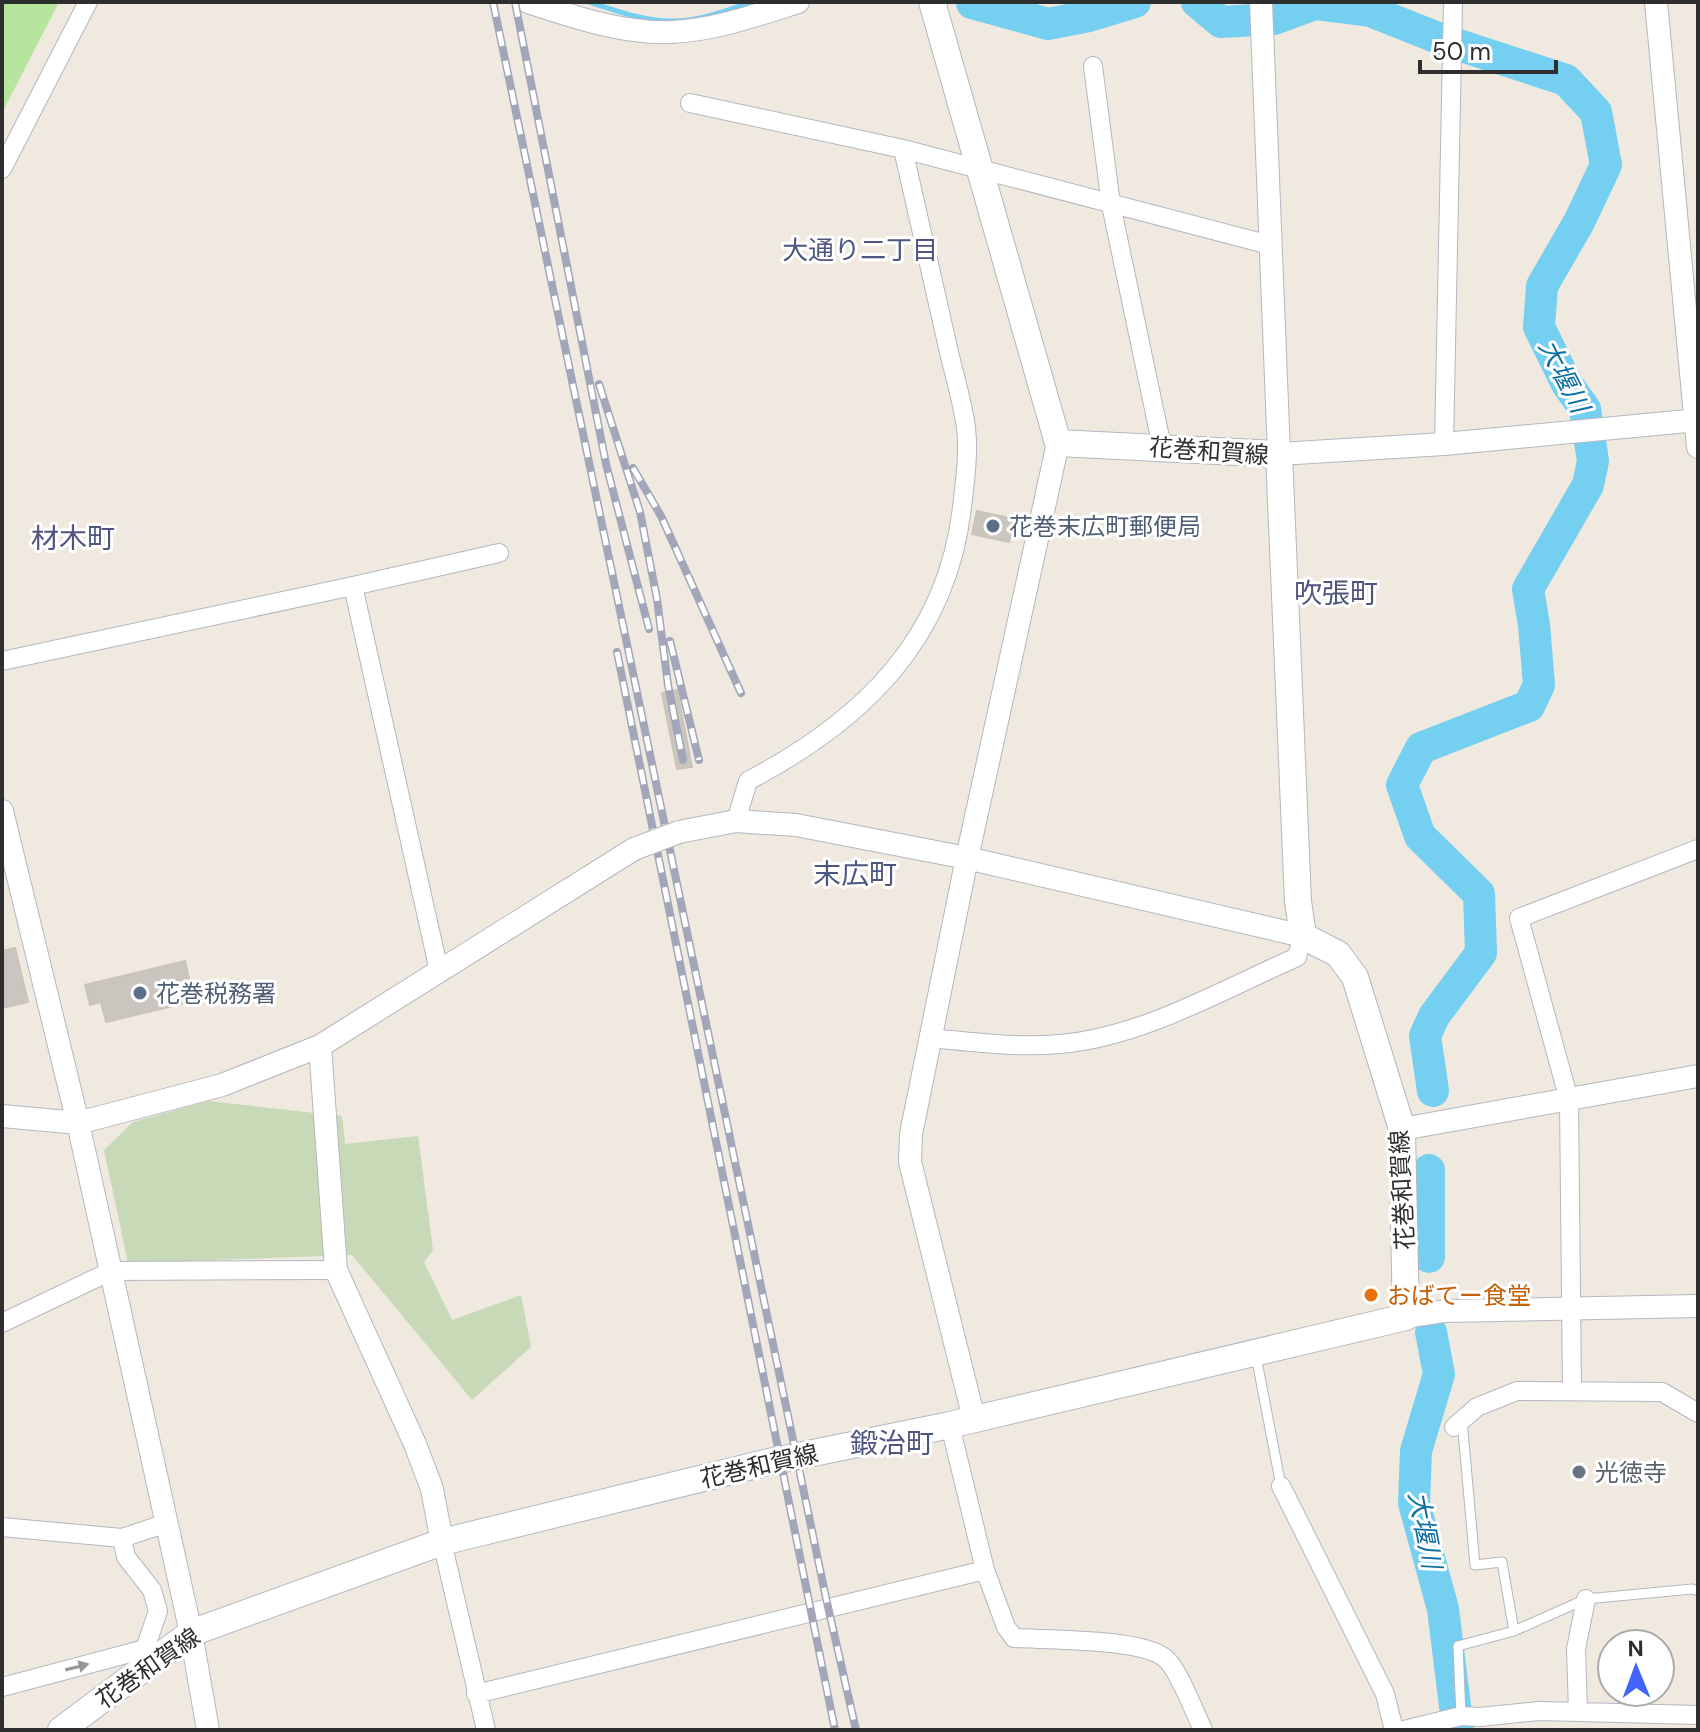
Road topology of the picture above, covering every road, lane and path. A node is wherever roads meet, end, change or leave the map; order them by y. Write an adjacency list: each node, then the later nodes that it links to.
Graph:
1 (88, 2): 11 (street)
2 (528, 2): 3 (street)
3 (798, 2)
4 (932, 2): 12 (main road)
5 (1261, 2): 14 (street)
6 (1656, 2): 15 (street)
7 (1453, 9): 17 (street)
8 (1093, 66): 13 (street)
9 (690, 103): 10 (street)
10 (903, 149): 12 (street); 25 (street)
11 (2, 169)
12 (980, 170): 13 (street); 16 (main road)
13 (1111, 205): 14 (street); 18 (street)
14 (1270, 245): 20 (street)
15 (1696, 421): 17 (street); 19 (street)
16 (1058, 443): 18 (main road, 花巻和賀線); 28 (street)
17 (1444, 444): 20 (street)
18 (1162, 447): 20 (main road, 花巻和賀線)
19 (1698, 447)
20 (1279, 454): 29 (main road, 花巻和賀線)
21 (499, 553): 22 (street)
22 (353, 586): 23 (street); 30 (street)
23 (2, 661)
24 (2, 811): 26 (street)
25 (736, 821): 28 (street); 30 (street, bridge)
26 (6, 844): 36 (street)
27 (1698, 849): 34 (street)
28 (967, 858): 29 (street); 31 (street)
29 (1303, 936): 31 (street); 37 (main road, 花巻和賀線)
30 (439, 971): 32 (street)
31 (930, 1038): 47 (street)
32 (320, 1046): 36 (street); 38 (street)
33 (1698, 1076): 34 (street)
34 (1569, 1100): 37 (street); 41 (street)
35 (2, 1116): 36 (street)
36 (78, 1123): 39 (street)
37 (1402, 1129): 42 (main road, 花巻和賀線)
38 (336, 1270): 39 (street); 53 (street)
39 (111, 1271): 43 (street); 50 (street)
40 (1698, 1306): 41 (street)
41 (1572, 1309): 42 (street); 45 (street)
42 (1406, 1317): 44 (main road, 花巻和賀線)
43 (2, 1323)
44 (1256, 1352): 47 (main road, 花巻和賀線); 49 (lane)
45 (1572, 1391): 46 (street); 48 (street)
46 (1698, 1413)
47 (962, 1422): 53 (main road, 花巻和賀線); 54 (street)
48 (1458, 1423): 57 (lane)
49 (1281, 1486): 69 (street)
50 (167, 1523): 52 (street); 58 (street)
51 (2, 1527): 52 (street)
52 (122, 1538): 59 (street, one-way to 52)
53 (442, 1542): 58 (main road, 花巻和賀線); 60 (street)
54 (985, 1570): 60 (street); 68 (street)
55 (1698, 1591): 56 (lane)
56 (1586, 1599): 57 (lane); 61 (street)
57 (1514, 1631): 63 (lane)
58 (191, 1633): 65 (main road, 花巻和賀線); 66 (street)
59 (2, 1687)
60 (476, 1694): 67 (street)
61 (1578, 1710): 62 (street); 64 (street)
62 (1698, 1715)
63 (1453, 1718): 64 (street); 70 (street)
64 (1532, 1721)
65 (61, 1730)
66 (208, 1730)
67 (486, 1730)
68 (1203, 1730)
69 (1394, 1730)
70 (1404, 1730)

